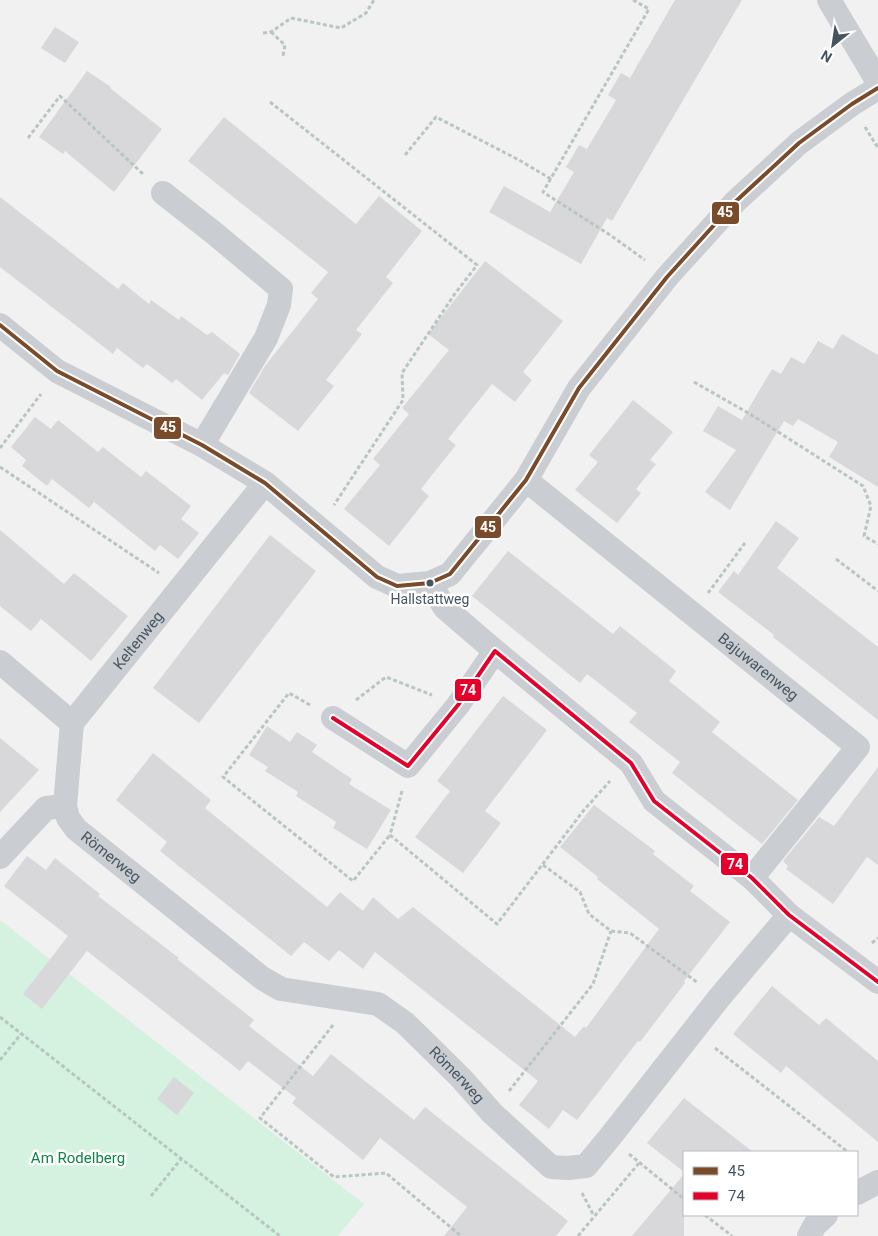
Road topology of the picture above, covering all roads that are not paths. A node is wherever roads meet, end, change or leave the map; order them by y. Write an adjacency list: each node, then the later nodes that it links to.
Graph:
1 (829, 0): 2 (street)
2 (878, 82)
3 (878, 88): 7 (street)
4 (163, 193): 6 (street)
5 (0, 325): 6 (street)
6 (202, 445): 8 (street)
7 (526, 480): 9 (street); 16 (street, Bajuwarenweg)
8 (265, 483): 9 (street); 13 (street, Keltenweg)
9 (430, 583): 10 (street)
10 (495, 652): 12 (street); 16 (street)
11 (0, 662): 13 (street)
12 (333, 718)
13 (72, 723): 14 (street, Römerweg)
14 (65, 806): 15 (street); 17 (street, Römerweg)
15 (0, 857)
16 (752, 878): 17 (street)
17 (789, 916): 18 (street)
18 (878, 982)
19 (878, 1182): 20 (street)
20 (858, 1192)
21 (825, 1216): 22 (street)
22 (809, 1236)

